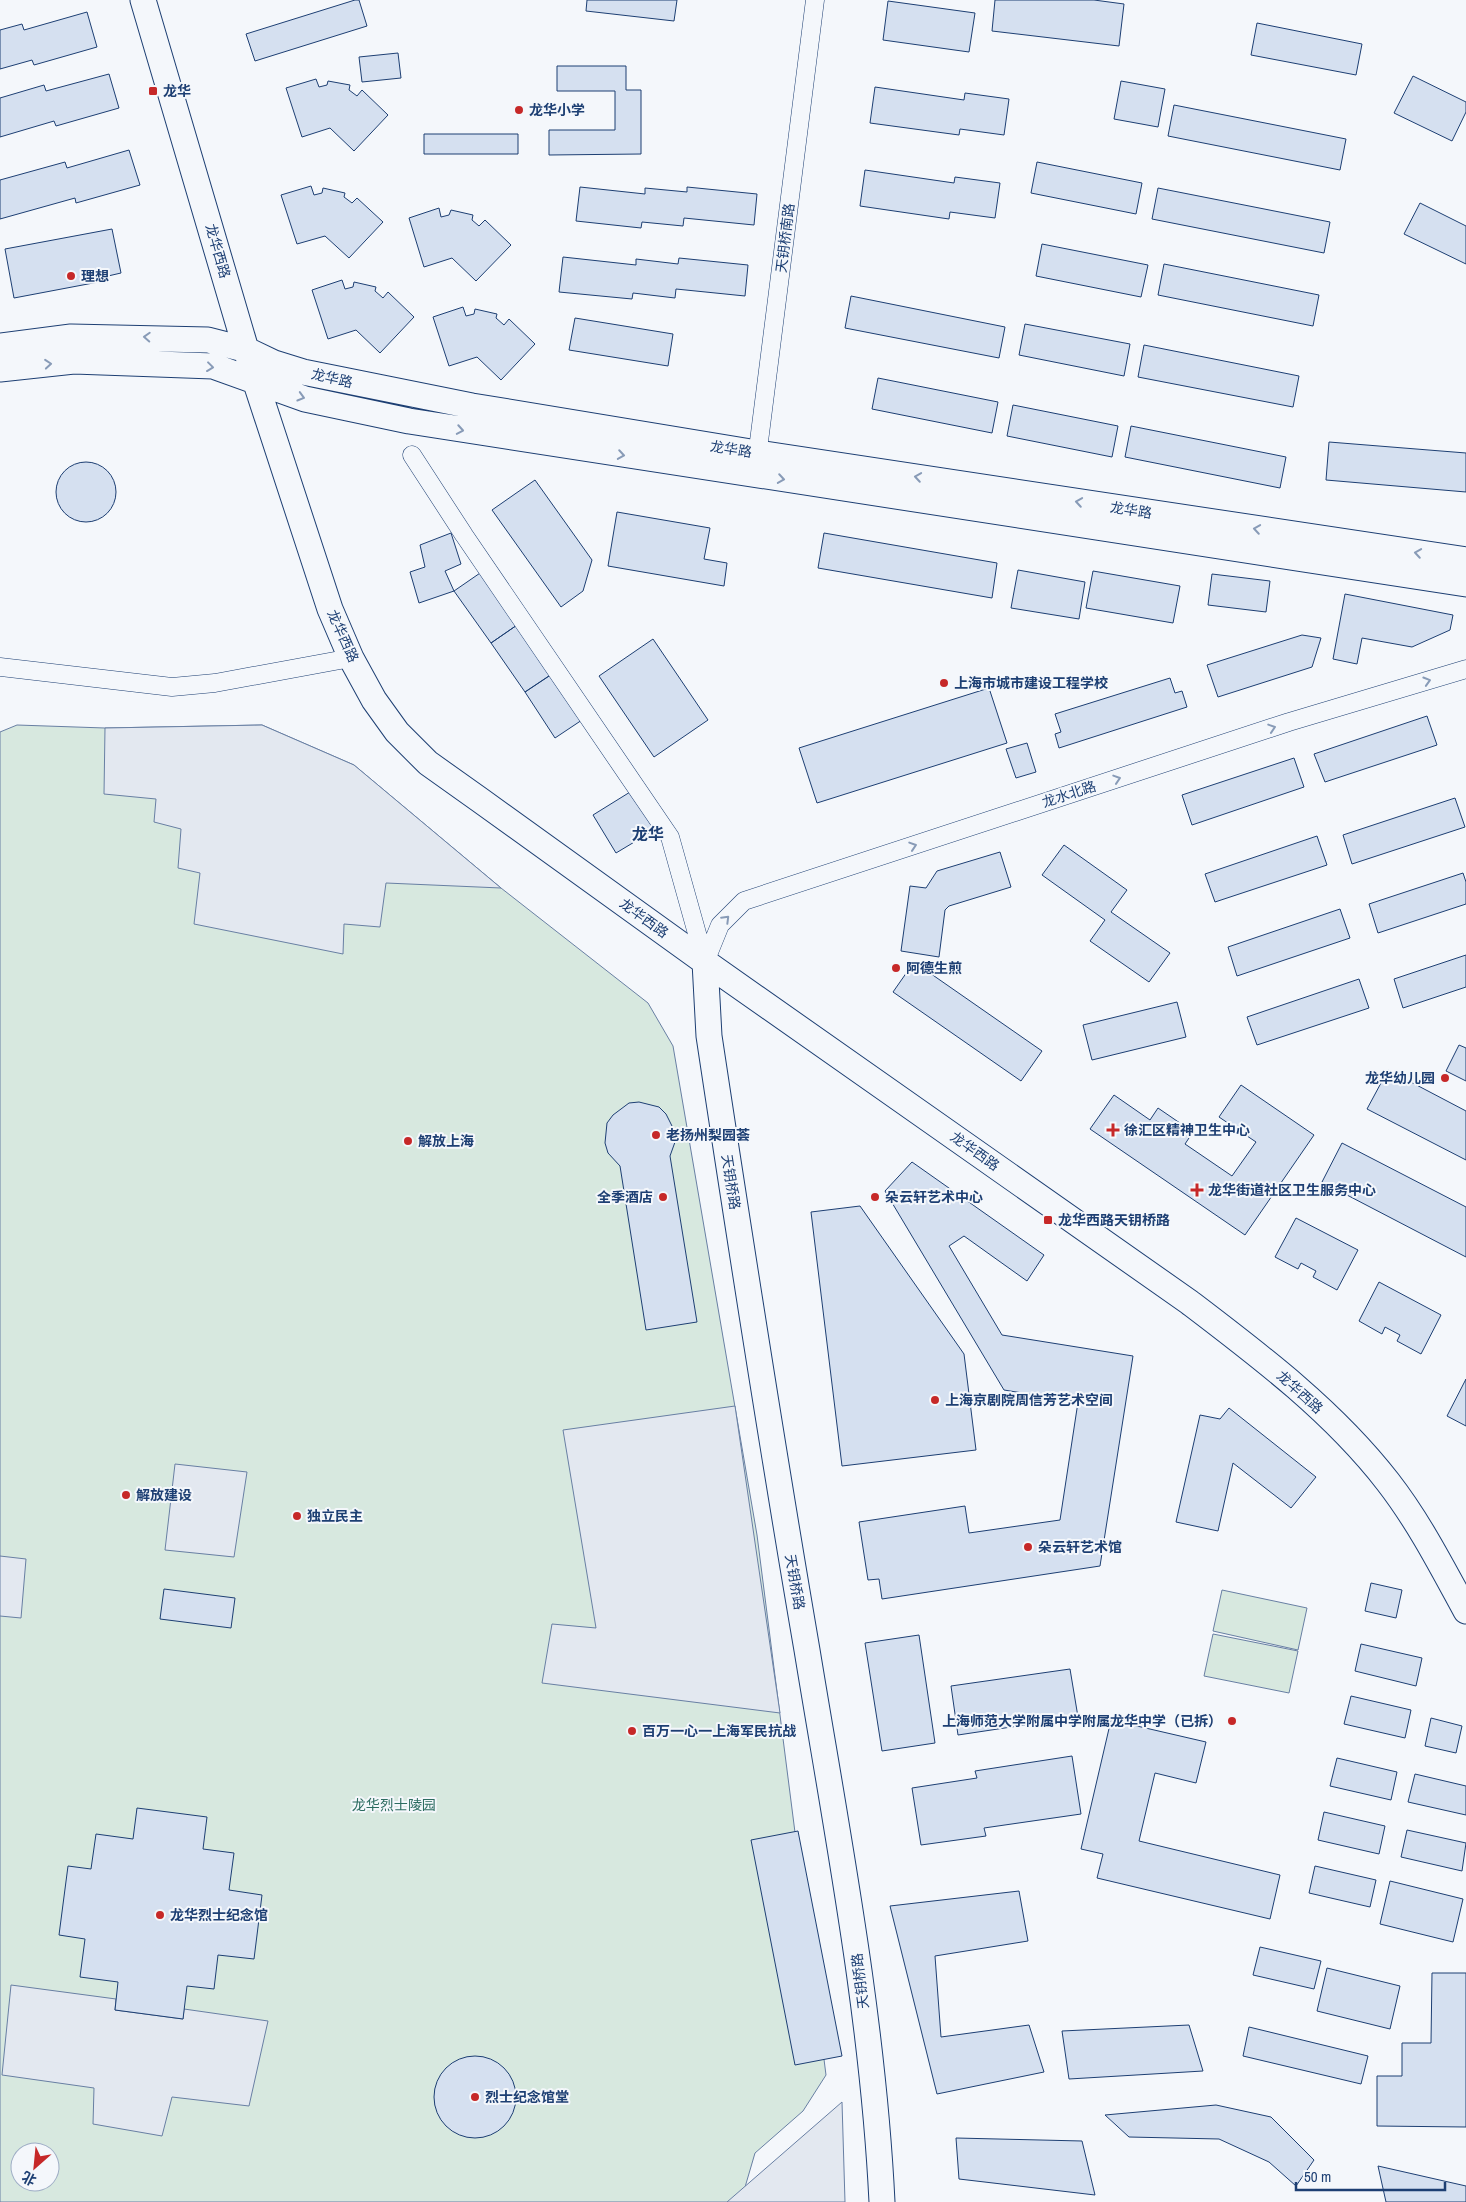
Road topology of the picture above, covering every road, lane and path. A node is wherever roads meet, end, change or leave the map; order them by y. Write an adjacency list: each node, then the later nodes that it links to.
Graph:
1 (143, 0): 4 (street, 龙华西路)
2 (815, 0): 8 (street, 天钥桥南路)
3 (0, 346): 4 (street, 龙华路, one-way to 3)
4 (247, 350): 6 (street, 龙华西路); 8 (street, 龙华路)
5 (0, 369): 6 (street, 龙华路, one-way to 6)
6 (256, 380): 8 (street, 龙华路, one-way to 8); 11 (street, 龙华西路)
7 (412, 455): 14 (street)
8 (756, 464): 9 (street, 龙华路, one-way to 8); 10 (street, 龙华路, one-way to 10)
9 (1466, 560)
10 (1466, 584)
11 (351, 658): 12 (street); 14 (street, 龙华西路)
12 (0, 666)
13 (1466, 669): 14 (street, 龙水北路, one-way to 13)
14 (705, 962): 15 (street, 龙华西路); 16 (street, 天钥桥路)
15 (1466, 1612)
16 (882, 2202)

